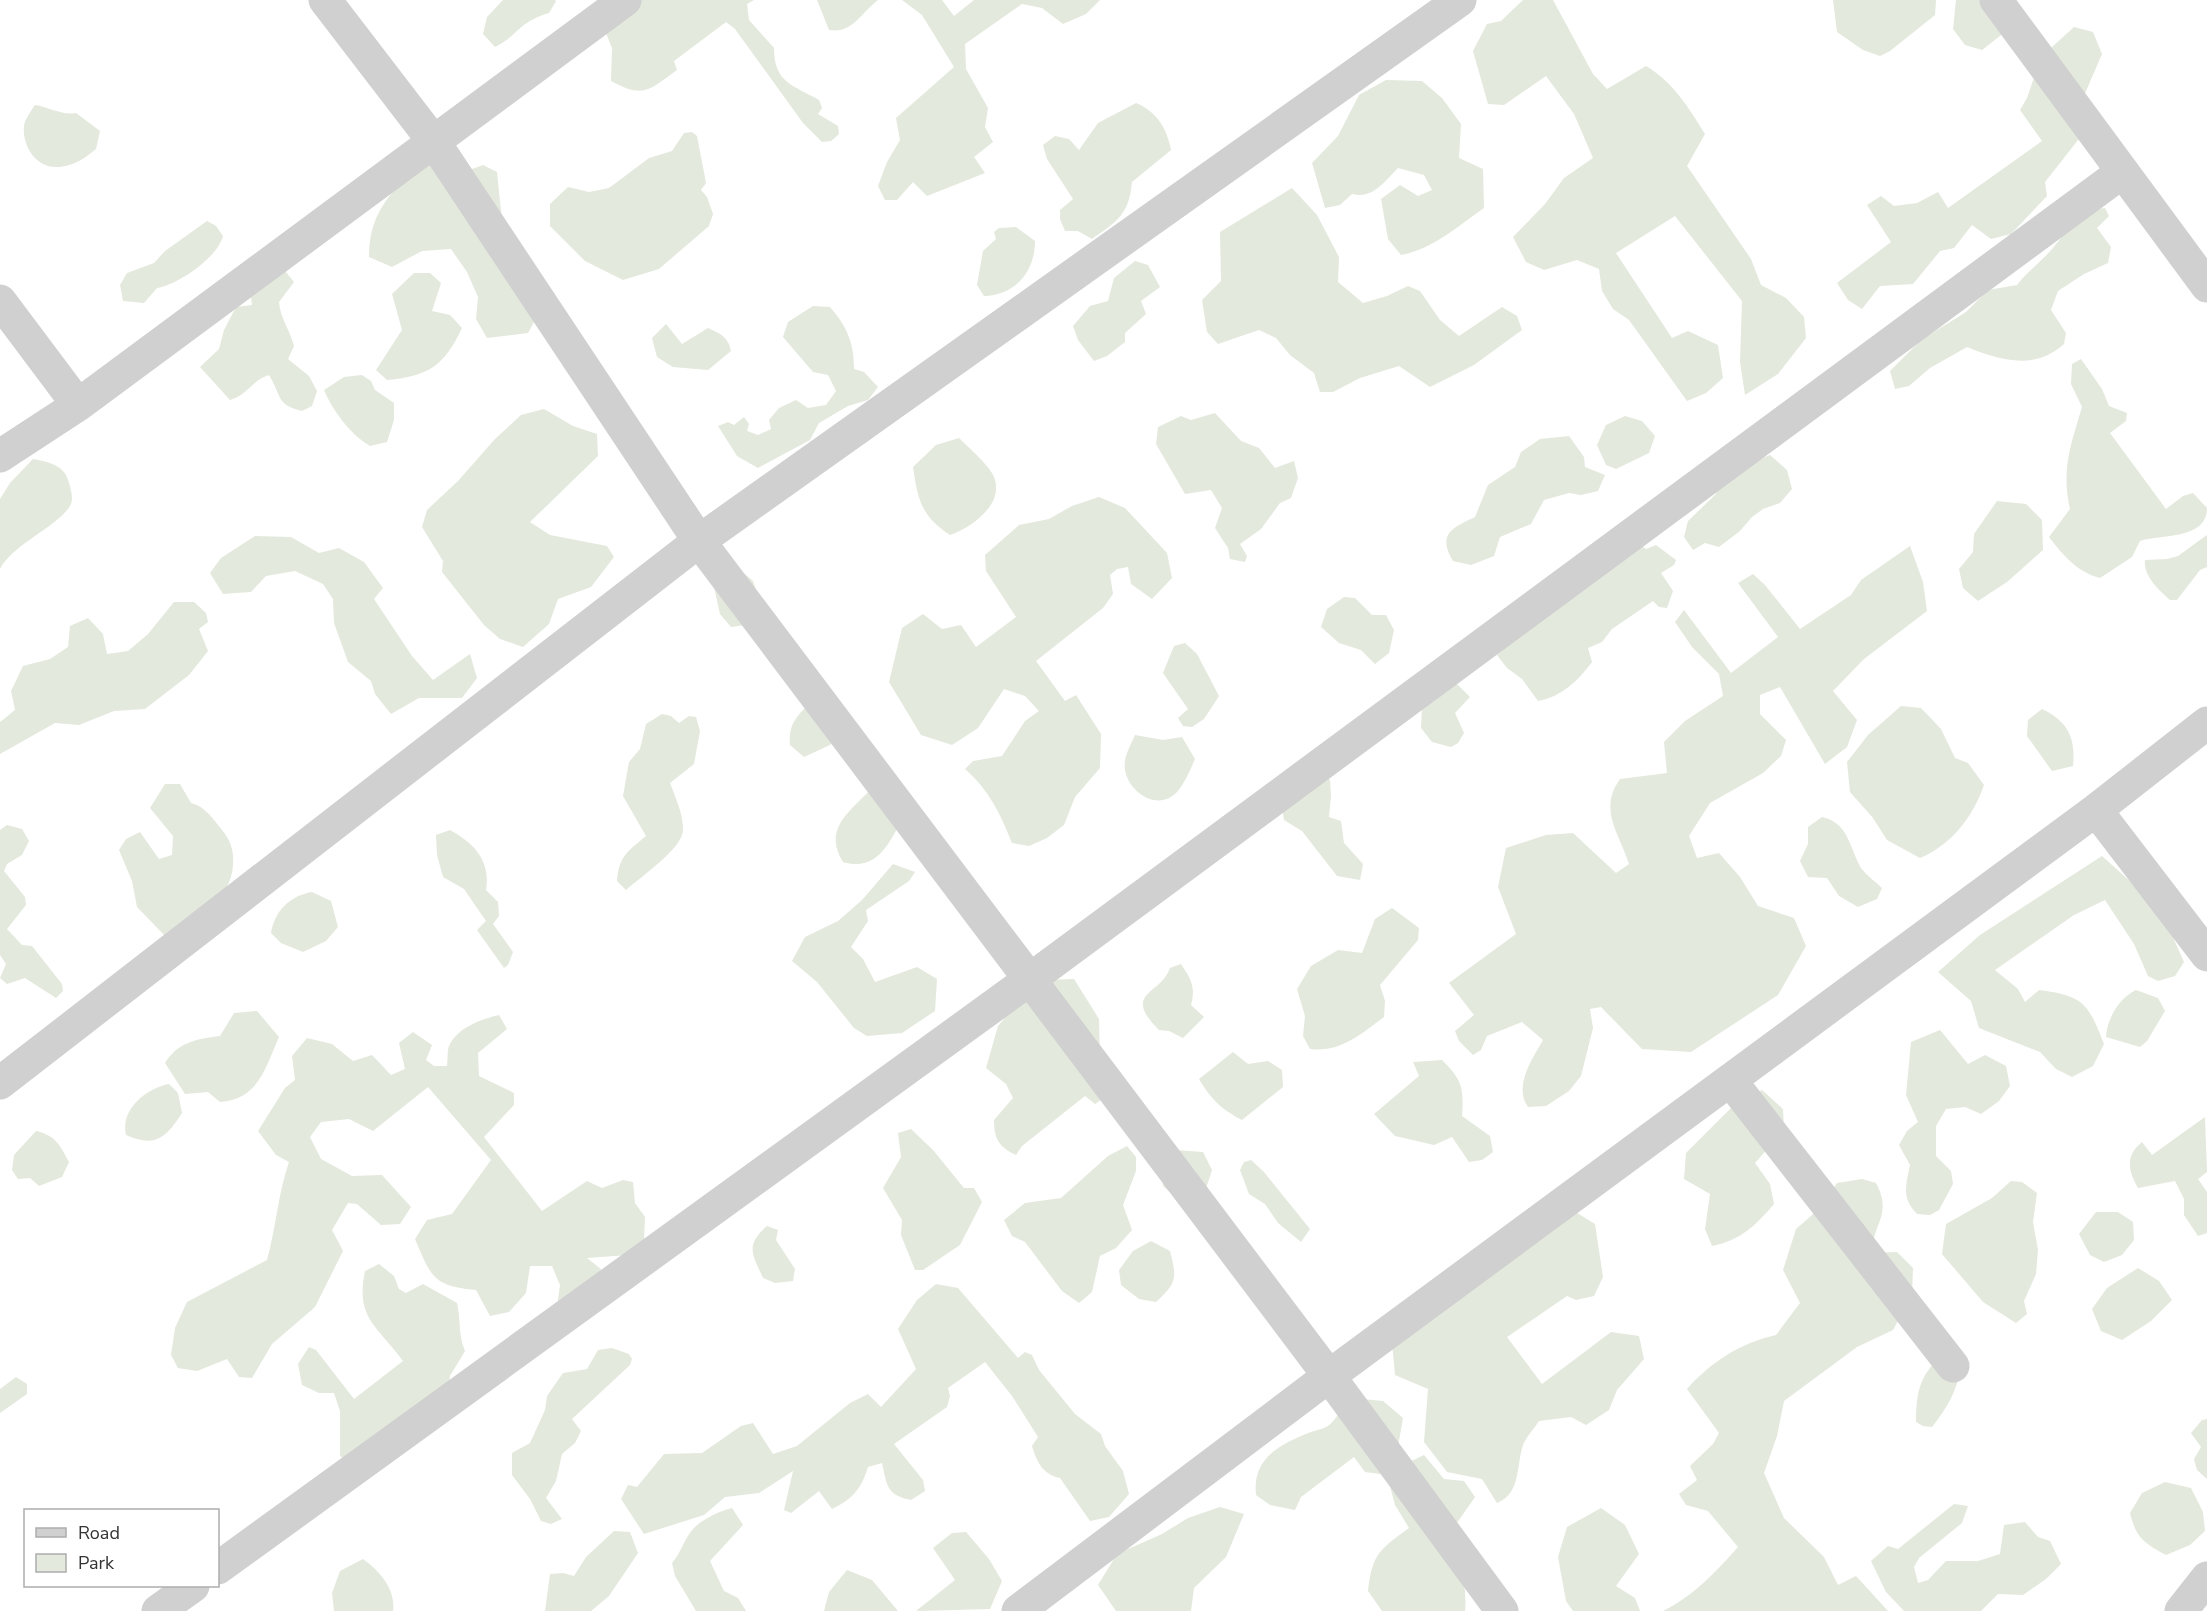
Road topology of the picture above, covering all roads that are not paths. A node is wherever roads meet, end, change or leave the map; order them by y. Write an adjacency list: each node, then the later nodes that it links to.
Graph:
1 (325, 0): 5 (street)
2 (625, 0): 5 (street)
3 (1460, 0): 11 (street)
4 (1996, 0): 6 (street)
5 (434, 142): 9 (street); 11 (street)
6 (2121, 173): 7 (street); 15 (street)
7 (2207, 286)
8 (0, 301): 9 (street)
9 (78, 405): 10 (street)
10 (0, 456)
11 (699, 542): 15 (street); 17 (street)
12 (2207, 723): 13 (street)
13 (2096, 810): 14 (street); 16 (street)
14 (2207, 955)
15 (1029, 980): 19 (street); 20 (street)
16 (1730, 1080): 18 (street); 19 (street)
17 (0, 1083)
18 (1953, 1366)
19 (1329, 1376): 24 (street); 25 (street)
20 (219, 1567)
21 (2207, 1578): 26 (street)
22 (192, 1587): 23 (street)
23 (158, 1611)
24 (1018, 1611)
25 (1502, 1611)
26 (2181, 1611)

